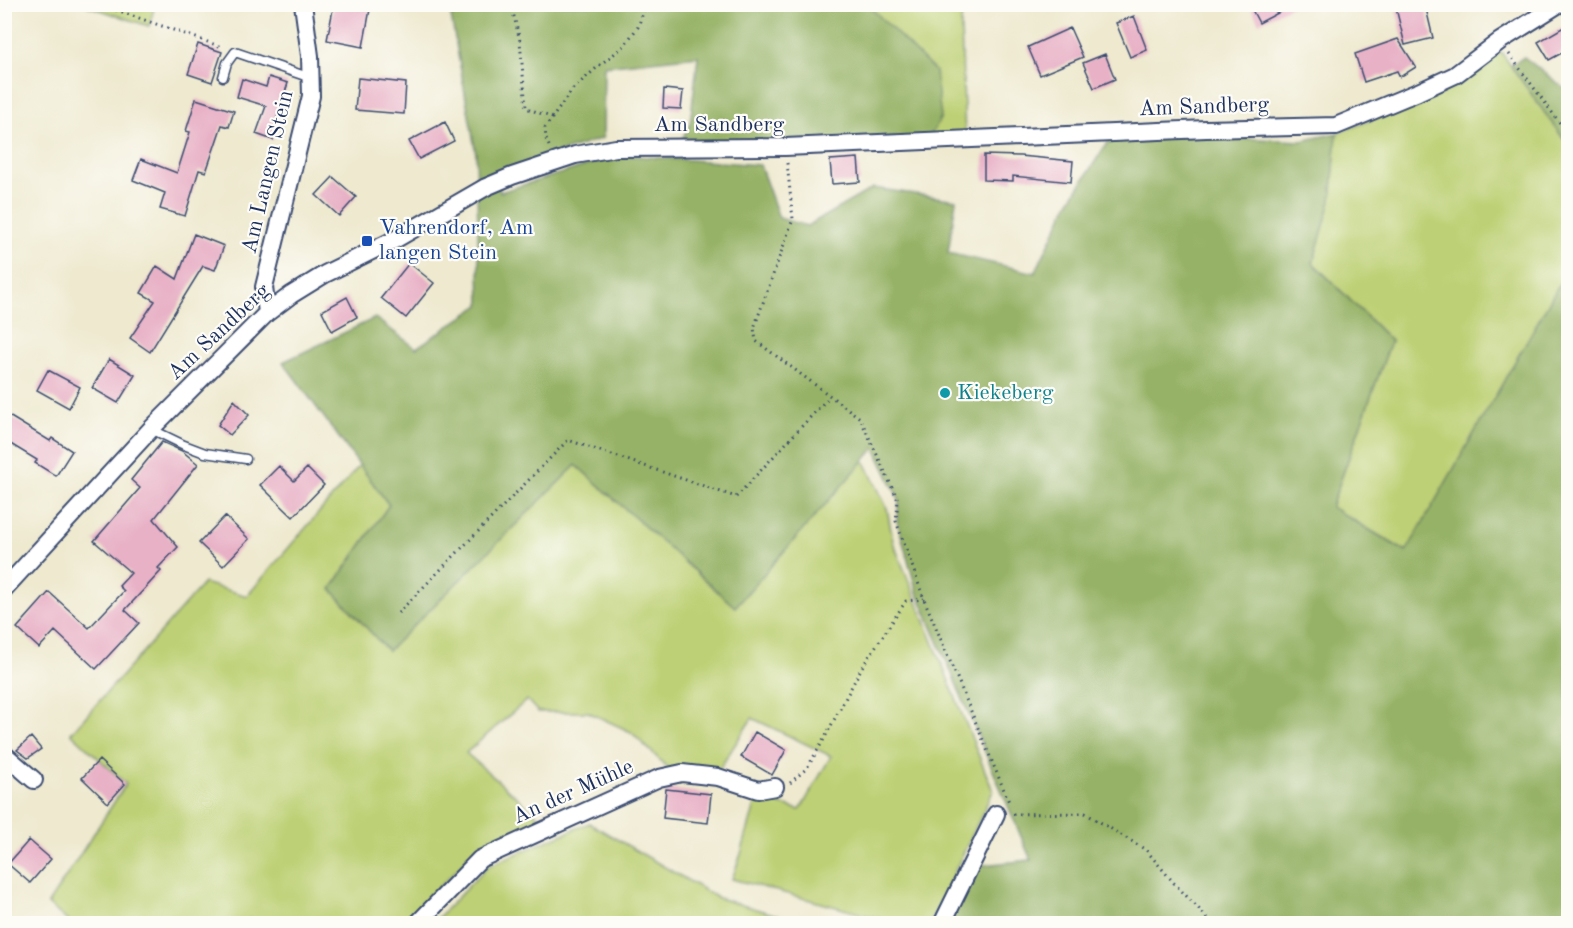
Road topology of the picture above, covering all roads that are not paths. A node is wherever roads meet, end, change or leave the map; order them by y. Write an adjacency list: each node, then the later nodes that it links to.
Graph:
1 (303, 4): 4 (street, Am Langen Stein)
2 (1559, 4): 5 (street, Am Sandberg)
3 (223, 77): 4 (lane)
4 (312, 78): 5 (street, Am Langen Stein)
5 (267, 313): 6 (street, Am Sandberg)
6 (152, 429): 7 (lane); 8 (street, Am Sandberg)
7 (246, 459)
8 (4, 588)
9 (4, 754): 10 (street)
10 (34, 780)
11 (775, 787): 13 (street, An der Mühle)
12 (996, 814): 14 (street)
13 (417, 924)
14 (942, 924)

